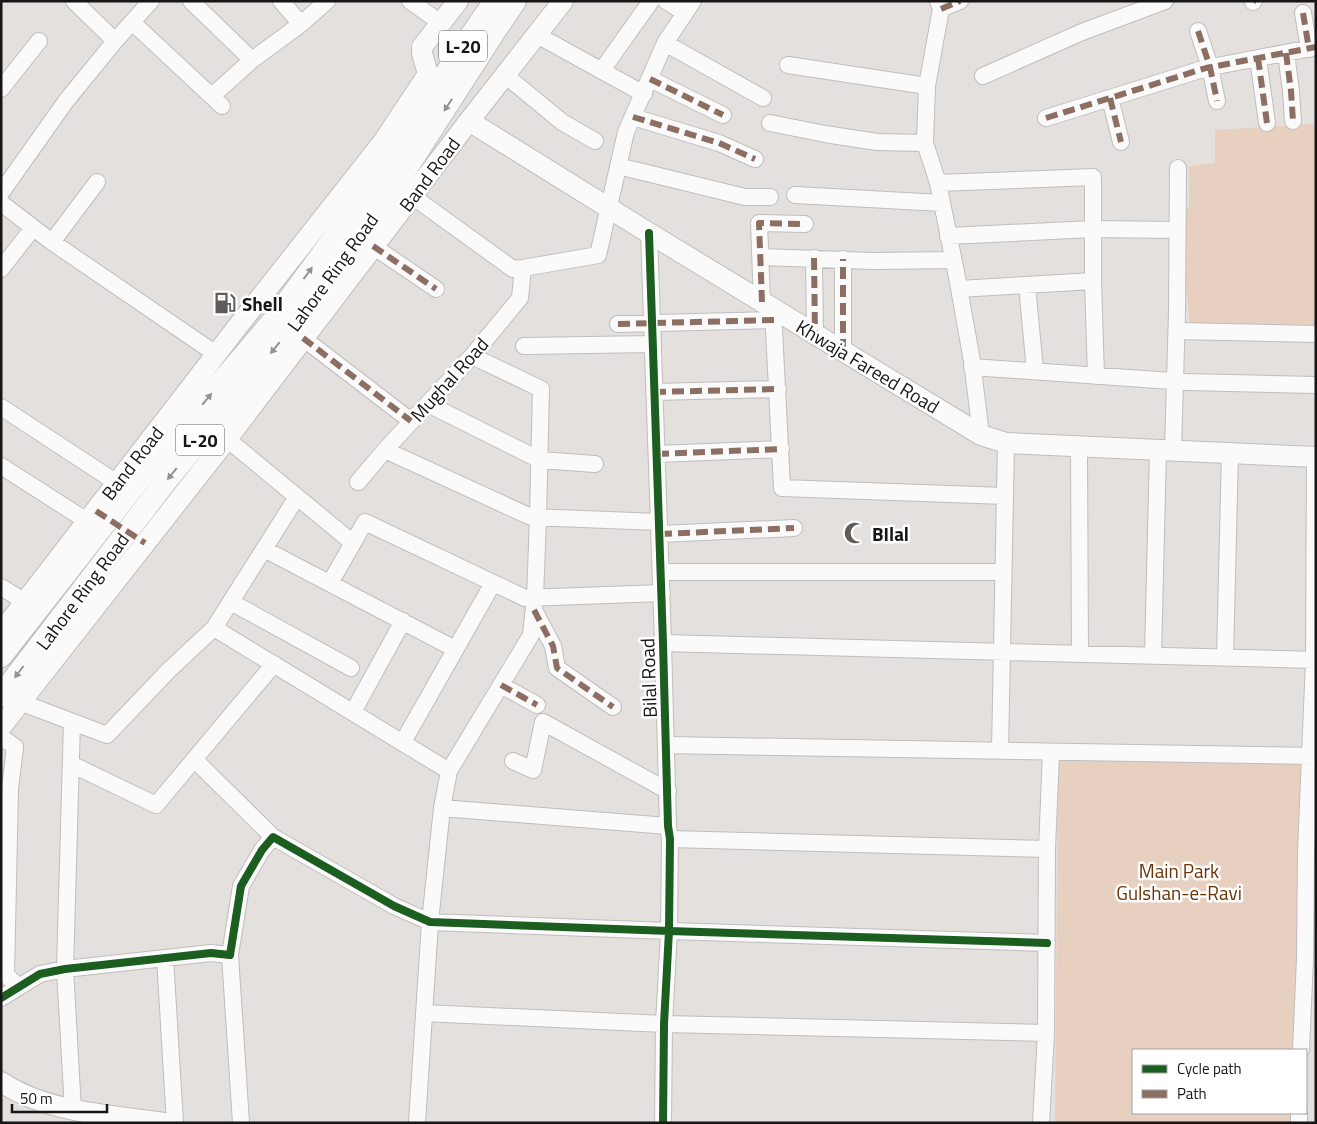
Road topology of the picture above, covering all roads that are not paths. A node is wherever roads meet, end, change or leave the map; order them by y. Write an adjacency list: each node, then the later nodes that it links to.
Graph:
1 (74, 1): 24 (street)
2 (151, 1): 18 (street)
3 (191, 1): 29 (street)
4 (281, 1): 20 (street)
5 (327, 1): 20 (street)
6 (410, 1): 19 (street)
7 (458, 1): 19 (main road, Band Road)
8 (495, 1): 56 (highway, Lahore Ring Road / L-20)
9 (515, 1): 56 (highway, Lahore Ring Road / L-20, one-way to 56)
10 (563, 1): 22 (main road, Band Road)
11 (651, 1): 32 (street)
12 (666, 1): 16 (street)
13 (960, 1): 15 (street)
14 (1166, 1): 34 (street)
15 (940, 5): 36 (street)
16 (689, 7): 25 (street)
17 (1303, 13): 26 (street)
18 (132, 22): 24 (street); 29 (street)
19 (441, 23): 91 (main road, Band Road)
20 (300, 24): 29 (street)
21 (1198, 31): 31 (street)
22 (537, 35): 32 (street); 33 (main road, Band Road)
23 (39, 41): 37 (street)
24 (115, 41): 57 (street)
25 (665, 43): 35 (street); 38 (street)
26 (1312, 48): 27 (street)
27 (1286, 53): 28 (street); 45 (street)
28 (1258, 58): 31 (street); 47 (street)
29 (252, 60)
30 (788, 65): 36 (street)
31 (1210, 67): 39 (street); 40 (street)
32 (602, 70): 35 (street)
33 (505, 75): 44 (main road, Band Road); 48 (street)
34 (983, 76)
35 (647, 86): 41 (street); 42 (street)
36 (927, 86): 50 (street)
37 (1, 89)
38 (763, 98)
39 (1110, 98): 43 (street); 49 (street)
40 (1217, 101)
41 (723, 115)
42 (633, 117): 51 (street); 52 (street)
43 (1046, 118)
44 (469, 121): 56 (main road, Band Road); 62 (main road, Khwaja Fareed Road)
45 (1293, 121)
46 (770, 123): 50 (street)
47 (1267, 123)
48 (595, 141)
49 (1121, 142)
50 (925, 143): 55 (street)
51 (754, 159)
52 (618, 166): 59 (street); 62 (street)
53 (1178, 168): 66 (street)
54 (97, 182): 69 (street)
55 (938, 183): 61 (street); 65 (street)
56 (397, 184): 70 (main road, Band Road); 75 (street); 142 (highway, Lahore Ring Road / L-20, one-way to 56); 149 (highway, Lahore Ring Road / L-20, one-way to 149)
57 (1, 193)
58 (795, 195): 61 (street)
59 (770, 197)
60 (1, 202): 64 (street)
61 (942, 202): 68 (street)
62 (609, 208): 67 (main road, Khwaja Fareed Road); 75 (street)
63 (805, 224): 71 (street)
64 (33, 228): 69 (street); 76 (street)
65 (1093, 229): 66 (street); 68 (street); 77 (street)
66 (1177, 230): 84 (street)
67 (649, 233): 81 (main road, Khwaja Fareed Road); 82 (street, Bilal Road)
68 (948, 236): 74 (street)
69 (52, 242): 91 (street)
70 (373, 246): 79 (street); 87 (main road, Band Road)
71 (761, 257): 72 (street); 81 (street)
72 (814, 258): 73 (street); 85 (street)
73 (843, 259): 74 (street); 90 (street)
74 (953, 260): 80 (street)
75 (523, 268): 92 (street, Mughal Road)
76 (1, 269)
77 (1093, 281): 78 (street); 95 (street)
78 (1027, 285): 80 (street); 94 (street)
79 (436, 289)
80 (959, 289): 93 (street)
81 (769, 310): 82 (street); 85 (main road, Khwaja Fareed Road); 98 (street)
82 (652, 323): 83 (street); 88 (street, Bilal Road)
83 (618, 324)
84 (1177, 331): 86 (street); 96 (street)
85 (815, 334): 90 (main road, Khwaja Fareed Road)
86 (1316, 334)
87 (303, 338): 102 (street); 104 (main road, Band Road)
88 (652, 344): 89 (street); 99 (street, Bilal Road)
89 (524, 346)
90 (843, 351): 103 (main road, Khwaja Fareed Road)
91 (216, 354): 117 (main road, Band Road)
92 (472, 356): 100 (street, Mughal Road); 113 (street)
93 (972, 367): 94 (street); 103 (street)
94 (1035, 371): 95 (street)
95 (1096, 376): 96 (street)
96 (1175, 381): 97 (street); 109 (street)
97 (1316, 385)
98 (778, 389): 99 (street); 107 (street)
99 (654, 392): 111 (street, Bilal Road)
100 (428, 404): 102 (street, Mughal Road); 113 (street)
101 (1, 407): 117 (street)
102 (411, 421): 108 (street, Mughal Road)
103 (981, 435): 105 (main road, Khwaja Fareed Road)
104 (226, 439): 119 (street); 149 (main road, Band Road)
105 (1006, 443): 106 (main road, Khwaja Fareed Road); 118 (street)
106 (1079, 446): 109 (main road, Khwaja Fareed Road); 141 (street)
107 (781, 449): 111 (street); 118 (street)
108 (385, 450): 116 (street, Mughal Road); 120 (street)
109 (1165, 450): 110 (main road, Khwaja Fareed Road); 143 (street)
110 (1230, 453): 112 (main road, Khwaja Fareed Road); 144 (street)
111 (657, 454): 122 (street, Bilal Road)
112 (1315, 457): 145 (street)
113 (540, 460): 114 (street); 120 (street)
114 (594, 464)
115 (1, 466): 121 (street)
116 (358, 482)
117 (117, 483): 121 (main road, Band Road)
118 (1005, 496): 127 (street)
119 (297, 497): 124 (street); 125 (street)
120 (538, 517): 122 (street); 134 (street)
121 (88, 521): 132 (main road, Band Road)
122 (659, 528): 123 (street); 126 (street, Bilal Road)
123 (794, 528)
124 (353, 543): 128 (street); 129 (street)
125 (264, 549): 128 (street); 133 (street)
126 (661, 572): 127 (street); 131 (street, Bilal Road)
127 (1003, 572): 140 (street)
128 (330, 583): 135 (street)
129 (493, 583): 134 (street); 139 (street)
130 (1, 587): 132 (street)
131 (662, 594): 134 (street); 138 (street, Bilal Road)
132 (25, 602): 137 (main road, Band Road)
133 (231, 602): 136 (street); 147 (street)
134 (534, 604): 148 (street); 151 (street)
135 (402, 621): 139 (street); 152 (street)
136 (214, 628): 146 (street); 153 (street)
137 (1, 633)
138 (664, 643): 140 (street); 157 (street, Bilal Road)
139 (455, 649): 156 (street)
140 (1001, 652): 141 (street); 158 (street)
141 (1080, 654): 143 (street)
142 (1, 656)
143 (1153, 656): 144 (street)
144 (1225, 658): 145 (street)
145 (1315, 660): 160 (street)
146 (274, 664): 152 (street); 161 (street)
147 (351, 668)
148 (501, 685): 150 (street); 164 (street)
149 (11, 699): 153 (street); 154 (main road, Band Road)
150 (537, 705)
151 (613, 706)
152 (353, 712): 156 (street)
153 (72, 722): 163 (street)
154 (1, 726)
155 (1, 737): 178 (street)
156 (403, 742): 164 (street)
157 (666, 745): 158 (street); 165 (street, Bilal Road)
158 (1000, 751): 159 (street)
159 (1050, 752): 160 (street); 169 (street)
160 (1313, 756): 170 (street)
161 (194, 759): 163 (street); 168 (street)
162 (513, 761): 165 (street)
163 (71, 764): 177 (street)
164 (449, 771): 166 (street)
165 (668, 791): 167 (street, Bilal Road)
166 (442, 808): 167 (street); 171 (street)
167 (669, 833): 169 (street); 172 (street, Bilal Road)
168 (273, 837): 171 (street); 174 (street)
169 (1047, 849): 173 (street)
170 (1311, 852): 176 (street)
171 (430, 922): 172 (street); 180 (street)
172 (669, 931): 173 (street); 181 (street, Bilal Road)
173 (1047, 943): 182 (street)
174 (230, 956): 175 (street); 188 (street)
175 (166, 958): 177 (street); 187 (street)
176 (1310, 959): 183 (street)
177 (65, 969): 178 (street); 185 (street)
178 (19, 987): 179 (street)
179 (1, 998)
180 (424, 1013): 181 (street); 189 (street)
181 (664, 1024): 182 (street); 190 (street, Bilal Road)
182 (1046, 1033): 191 (street)
183 (1302, 1049)
184 (1, 1082): 185 (main road)
185 (73, 1110): 186 (main road)
186 (164, 1123)
187 (175, 1123)
188 (241, 1123)
189 (417, 1123)
190 (663, 1123)
191 (1041, 1123)

